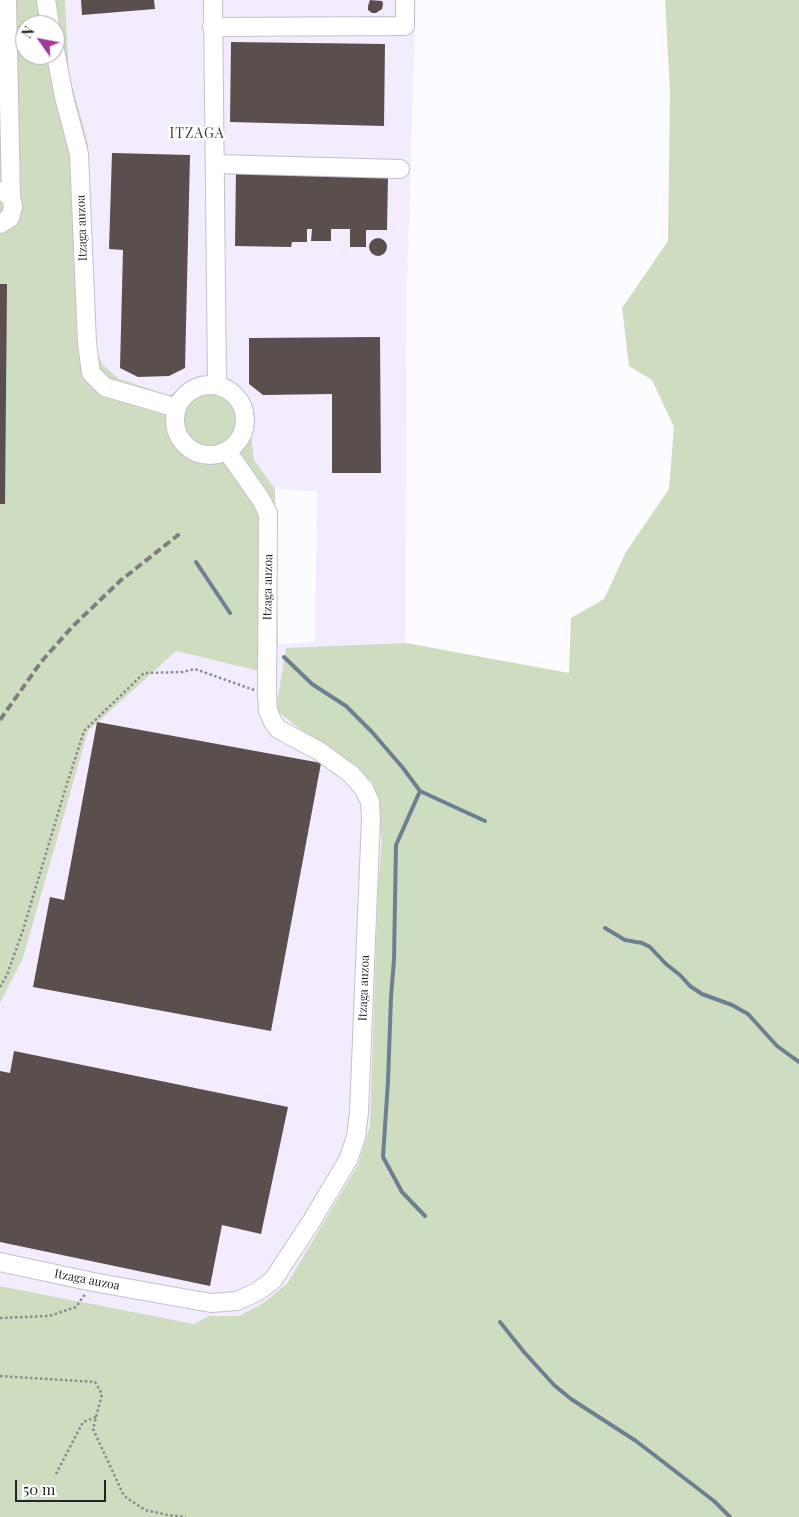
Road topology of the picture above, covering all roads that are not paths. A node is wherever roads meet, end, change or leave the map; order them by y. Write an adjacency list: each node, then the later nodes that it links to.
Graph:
1 (8, 0): 10 (street)
2 (46, 0): 5 (street)
3 (213, 0): 6 (street)
4 (405, 0): 6 (street)
5 (48, 15)
6 (212, 27): 8 (street)
7 (58, 65): 13 (street, Itzaga auzoa)
8 (215, 164): 9 (street); 12 (street)
9 (400, 169)
10 (6, 193): 11 (street)
11 (0, 224)
12 (217, 385): 13 (street); 14 (street)
13 (177, 408): 14 (street)
14 (227, 451): 15 (street, Itzaga auzoa)
15 (0, 1262)

